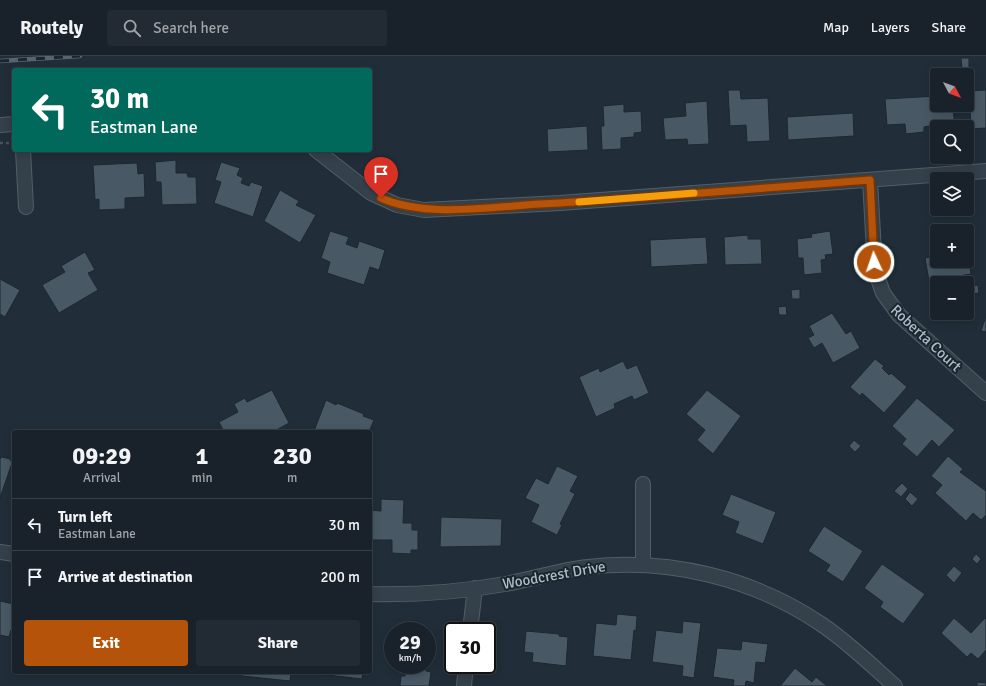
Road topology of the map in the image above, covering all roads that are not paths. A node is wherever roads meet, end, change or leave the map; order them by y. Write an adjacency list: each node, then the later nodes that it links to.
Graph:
1 (12, 124): 2 (street)
2 (0, 125)
3 (23, 152): 7 (street)
4 (319, 152): 6 (street)
5 (986, 172): 6 (street)
6 (870, 180): 8 (street, Roberta Court)
7 (26, 207)
8 (986, 393)
9 (643, 484): 12 (street)
10 (0, 552): 11 (street)
11 (12, 554)
12 (643, 564): 13 (street, Woodcrest Drive); 18 (street, Woodcrest Drive)
13 (475, 588): 14 (street, Woodcrest Drive); 15 (street)
14 (372, 594)
15 (471, 622)
16 (465, 674): 17 (street)
17 (464, 686)
18 (896, 686)

